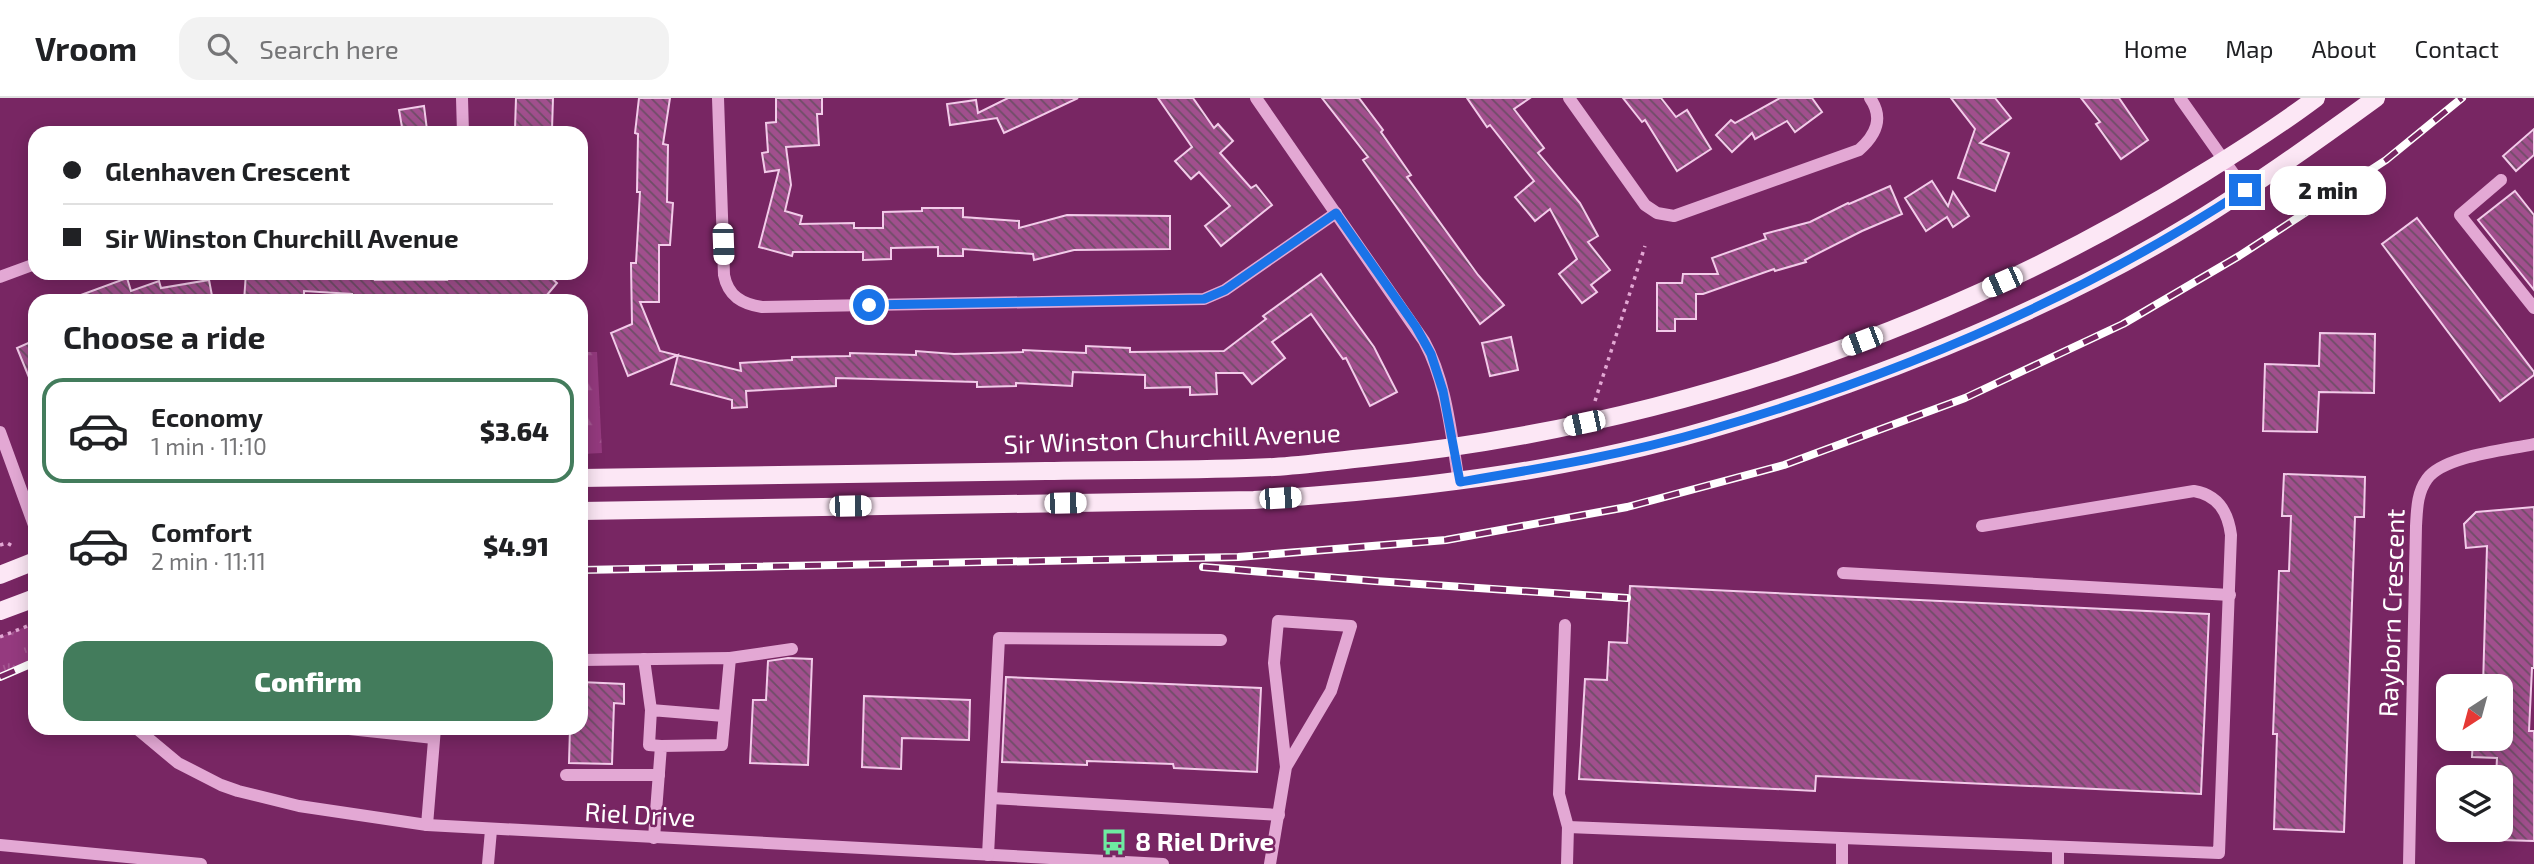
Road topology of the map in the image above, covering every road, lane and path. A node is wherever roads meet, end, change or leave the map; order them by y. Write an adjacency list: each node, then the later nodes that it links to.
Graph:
1 (462, 98): 9 (street)
2 (718, 98): 13 (street)
3 (1256, 98): 13 (street)
4 (1569, 98): 5 (street)
5 (1870, 98)
6 (2180, 98): 10 (street)
7 (2316, 98): 10 (main road, Sir Winston Churchill Avenue)
8 (2376, 98): 12 (main road)
9 (463, 126)
10 (2224, 160): 12 (street); 21 (main road, Sir Winston Churchill Avenue)
11 (2501, 180): 17 (street)
12 (2245, 190): 23 (main road)
13 (1336, 213): 21 (street)
14 (1645, 246): 18 (path)
15 (28, 267): 16 (street)
16 (0, 277)
17 (2534, 308)
18 (1595, 401)
19 (0, 432): 24 (street)
20 (2534, 444): 70 (street, Rayborn Crescent)
21 (1454, 448): 22 (main road, Sir Winston Churchill Avenue); 23 (street)
22 (588, 478)
23 (1460, 482): 25 (main road)
24 (28, 508)
25 (588, 511)
26 (1982, 526): 32 (street)
27 (0, 545): 28 (path)
28 (14, 547)
29 (28, 564): 31 (main road)
30 (1843, 573): 32 (street)
31 (0, 575)
32 (2230, 595): 61 (street)
33 (28, 600): 34 (main road)
34 (0, 611)
35 (1565, 625): 54 (street)
36 (28, 627): 37 (path)
37 (0, 637)
38 (1221, 640): 51 (street)
39 (792, 649): 40 (street)
40 (730, 658): 41 (street); 44 (street)
41 (644, 659): 42 (street); 43 (street)
42 (588, 660)
43 (651, 710): 44 (street); 47 (street)
44 (724, 716): 47 (street)
45 (144, 735): 53 (street, Riel Drive)
46 (435, 735): 53 (street)
47 (661, 746): 50 (street)
48 (1286, 767): 48 (street); 52 (street)
49 (566, 775): 50 (street)
50 (659, 775): 56 (street)
51 (991, 798): 52 (street); 60 (street)
52 (1279, 815): 66 (street)
53 (427, 825): 55 (street, Riel Drive)
54 (1568, 827): 57 (street); 67 (street)
55 (491, 830): 56 (street, Riel Drive); 64 (street)
56 (654, 838): 60 (street, Riel Drive)
57 (1842, 839): 59 (street); 68 (street)
58 (0, 845): 62 (street)
59 (2058, 846): 61 (street); 69 (street)
60 (988, 855): 65 (street, Riel Drive)
61 (2219, 859)
62 (104, 860): 63 (street)
63 (200, 864)
64 (488, 864)
65 (1163, 864)
66 (1270, 864)
67 (1566, 864)
68 (1842, 864)
69 (2058, 864)
70 (2409, 864)

